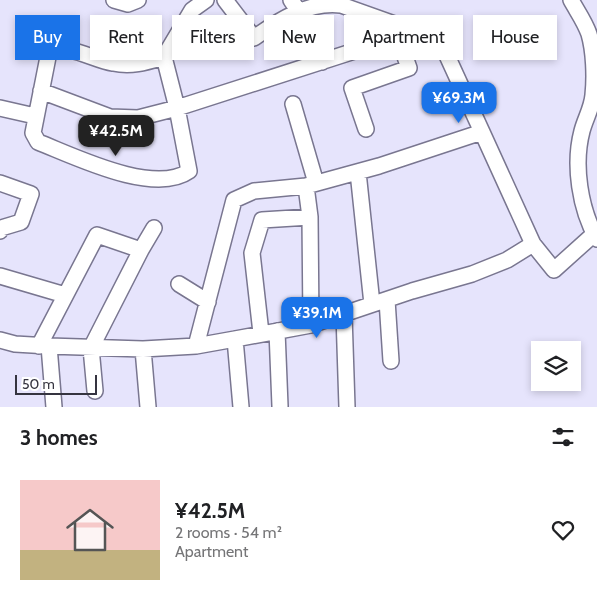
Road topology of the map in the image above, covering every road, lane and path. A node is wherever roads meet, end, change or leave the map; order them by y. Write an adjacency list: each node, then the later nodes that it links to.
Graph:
1 (114, 0): 2 (street)
2 (138, 0)
3 (206, 0): 12 (street)
4 (225, 0): 8 (street)
5 (291, 0): 8 (street)
6 (571, 0): 10 (street)
7 (342, 2): 8 (street); 9 (street)
8 (300, 13): 15 (street)
9 (368, 15)
10 (593, 32): 29 (street)
11 (344, 54): 15 (street)
12 (164, 57): 16 (street); 19 (street)
13 (408, 60): 21 (street)
14 (449, 60): 22 (street)
15 (322, 62): 19 (street)
16 (41, 91): 19 (street); 20 (street)
17 (293, 104): 25 (street)
18 (0, 108): 20 (street)
19 (177, 108): 20 (street)
20 (35, 116)
21 (366, 129)
22 (482, 132): 23 (street); 30 (street)
23 (358, 172): 25 (street); 36 (street)
24 (0, 183): 28 (street)
25 (311, 185): 26 (street); 35 (street)
26 (310, 217): 38 (street); 40 (street)
27 (154, 228): 31 (street)
28 (0, 231)
29 (596, 236): 30 (street)
30 (533, 244): 36 (street)
31 (142, 250): 34 (street); 45 (street)
32 (0, 276): 34 (street)
33 (179, 284): 35 (street)
34 (65, 295): 43 (street)
35 (208, 302): 44 (street)
36 (380, 302): 37 (street); 47 (street)
37 (344, 315): 38 (street); 53 (street)
38 (311, 325): 39 (street)
39 (277, 331): 40 (street); 49 (street)
40 (261, 333): 41 (street)
41 (235, 339): 44 (street); 52 (street)
42 (0, 340): 43 (street)
43 (44, 346): 45 (street); 50 (street)
44 (196, 346): 46 (street)
45 (92, 348): 46 (street); 48 (street)
46 (143, 348): 51 (street)
47 (391, 361)
48 (95, 391)
49 (280, 406)
50 (54, 407)
51 (148, 407)
52 (240, 407)
53 (347, 407)

